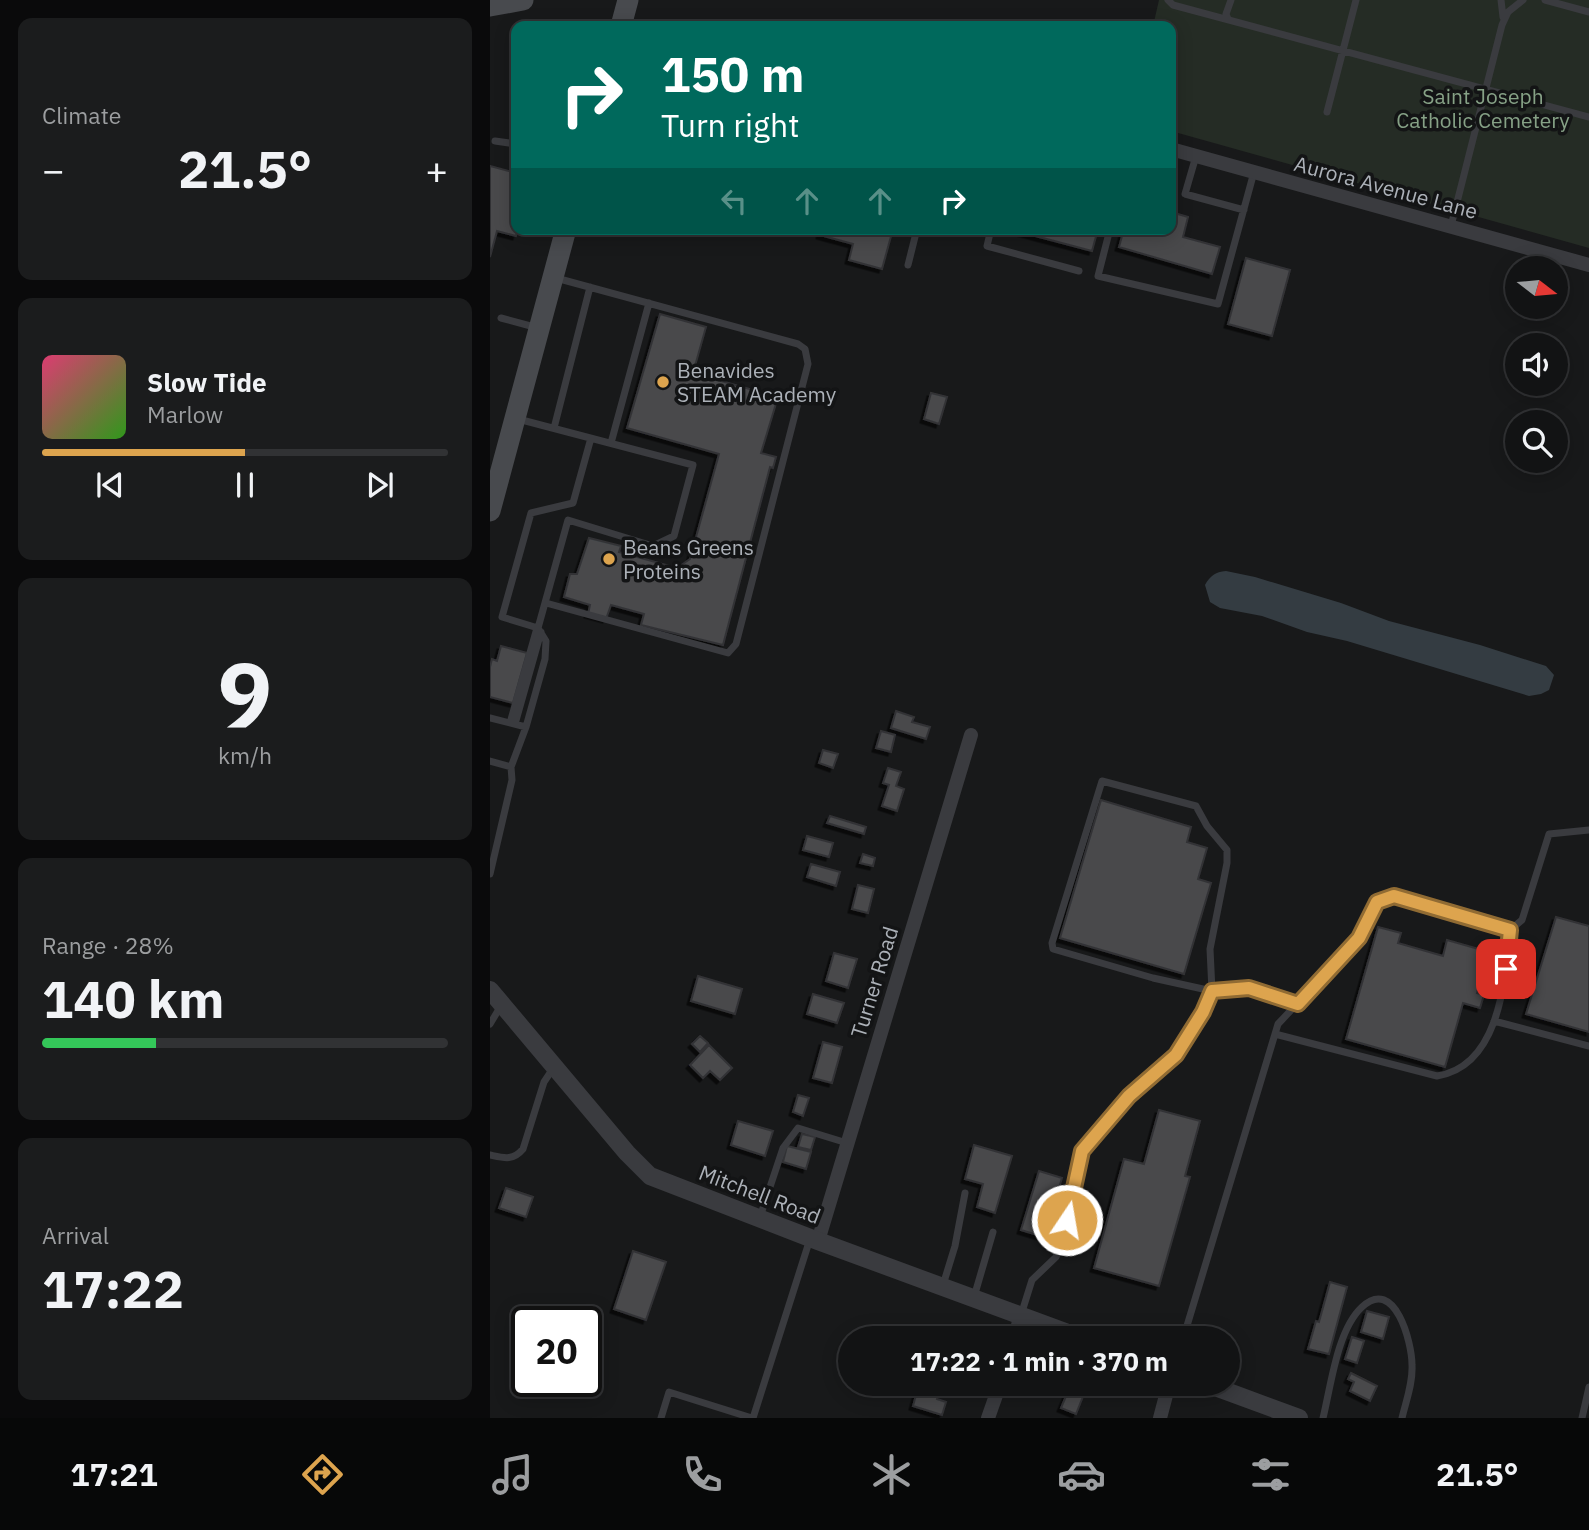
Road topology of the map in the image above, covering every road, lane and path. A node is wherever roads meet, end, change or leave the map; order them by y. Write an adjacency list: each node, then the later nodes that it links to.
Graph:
1 (523, 0): 9 (main road)
2 (628, 0): 12 (main road)
3 (1168, 0): 11 (lane)
4 (1231, 0): 11 (lane)
5 (1356, 0): 14 (lane)
6 (1501, 0): 13 (lane)
7 (1522, 0): 13 (lane)
8 (1545, 0): 10 (lane)
9 (490, 6)
10 (1589, 12)
11 (1228, 19): 14 (lane)
12 (622, 21)
13 (1502, 24): 15 (lane)
14 (1343, 50): 15 (lane); 16 (lane)
15 (1486, 88): 17 (lane); 24 (lane)
16 (1327, 112)
17 (1589, 117)
18 (495, 141): 19 (lane)
19 (511, 143)
20 (1176, 150): 21 (street, Aurora Avenue Lane)
21 (1196, 156): 22 (street, Aurora Avenue Lane); 23 (lane)
22 (1254, 172): 23 (lane); 24 (street, Aurora Avenue Lane)
23 (1244, 210): 28 (lane)
24 (1451, 227): 30 (street, Aurora Avenue Lane)
25 (564, 235): 32 (main road)
26 (916, 235): 29 (lane)
27 (990, 235): 31 (lane)
28 (1108, 235)
29 (908, 265)
30 (1589, 265)
31 (1079, 271)
32 (553, 277): 33 (lane); 36 (main road)
33 (590, 287): 34 (lane); 38 (lane)
34 (649, 303): 40 (lane); 44 (lane)
35 (501, 318): 36 (lane)
36 (539, 328): 37 (main road)
37 (515, 418): 38 (lane); 42 (main road)
38 (554, 428): 39 (lane)
39 (591, 438): 40 (lane); 41 (lane)
40 (611, 443): 43 (lane)
41 (573, 503): 43 (lane); 45 (lane)
42 (490, 509)
43 (568, 520): 44 (lane)
44 (546, 603): 45 (lane)
45 (539, 630): 47 (lane); 48 (lane)
46 (490, 718): 47 (lane)
47 (513, 724): 48 (lane)
48 (526, 727): 51 (lane)
49 (971, 735): 64 (street, Turner Road)
50 (490, 761): 51 (lane)
51 (511, 767): 53 (lane)
52 (1589, 830): 54 (lane)
53 (490, 874)
54 (1510, 930): 58 (lane); 59 (lane)
55 (490, 990): 57 (street, Mitchell Road)
56 (1212, 991): 56 (lane); 58 (lane); 72 (lane)
57 (502, 1004): 60 (lane); 63 (street, Mitchell Road)
58 (1298, 1004): 61 (lane)
59 (1494, 1021): 61 (lane); 62 (lane)
60 (490, 1024)
61 (1275, 1034): 75 (lane)
62 (1589, 1046)
63 (554, 1066): 65 (lane); 67 (street, Mitchell Road)
64 (848, 1143): 67 (lane); 69 (street, Turner Road)
65 (490, 1155)
66 (965, 1194): 70 (lane)
67 (759, 1218): 69 (street, Mitchell Road)
68 (993, 1232): 71 (lane)
69 (814, 1240): 70 (street, Mitchell Road); 81 (lane)
70 (943, 1286): 71 (street, Mitchell Road)
71 (974, 1298): 72 (street, Mitchell Road)
72 (1021, 1315): 73 (street); 74 (street, Mitchell Road)
73 (1018, 1326)
74 (1050, 1326)
75 (1187, 1326)
76 (1589, 1387): 87 (lane)
77 (996, 1396): 82 (street)
78 (1166, 1396): 83 (street)
79 (1240, 1396): 84 (street)
80 (661, 1418): 81 (lane)
81 (753, 1418)
82 (988, 1418)
83 (1160, 1418)
84 (1299, 1418)
85 (1323, 1418): 86 (lane)
86 (1402, 1418)
87 (1582, 1418)

